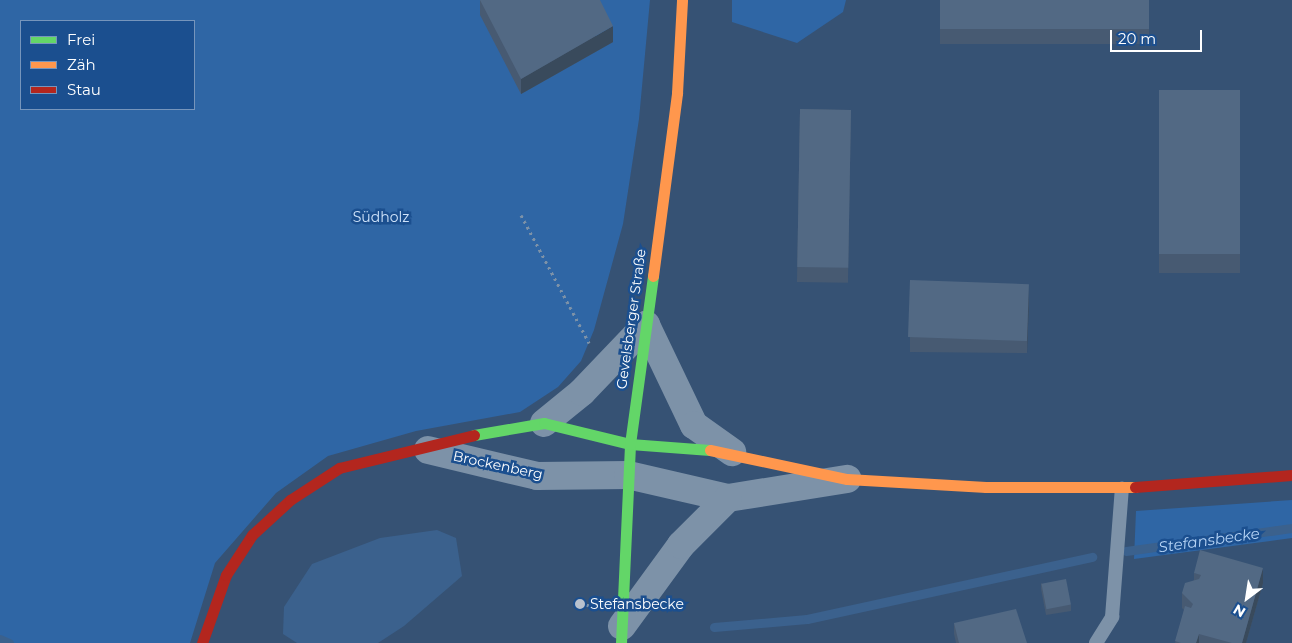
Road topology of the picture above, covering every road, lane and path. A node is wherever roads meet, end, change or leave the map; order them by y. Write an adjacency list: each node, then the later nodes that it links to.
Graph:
1 (682, 0): 3 (street, Gevelsberger Straße)
2 (521, 215): 4 (path)
3 (646, 325): 4 (street); 6 (street, Gevelsberger Straße); 8 (street)
4 (606, 365): 5 (street)
5 (544, 423): 6 (street, Brockenberg); 7 (street, Brockenberg)
6 (630, 444): 8 (street); 9 (street, Gevelsberger Straße)
7 (428, 450): 9 (street, Brockenberg); 15 (street, Brockenberg)
8 (732, 452): 11 (street)
9 (628, 475): 13 (street); 14 (street, Gevelsberger Straße)
10 (1292, 476): 12 (street)
11 (847, 479): 12 (street); 13 (street)
12 (1122, 488): 16 (lane)
13 (728, 498): 14 (street)
14 (621, 635)
15 (202, 643)
16 (1096, 643)

